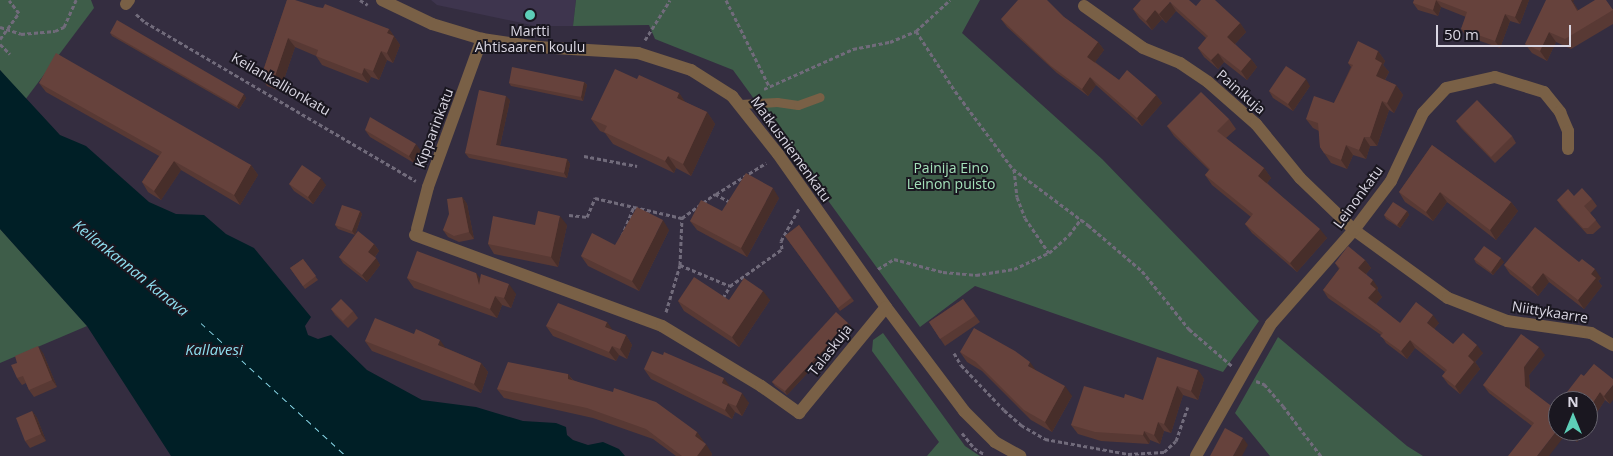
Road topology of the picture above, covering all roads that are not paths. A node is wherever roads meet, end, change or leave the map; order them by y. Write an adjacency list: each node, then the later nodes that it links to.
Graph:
1 (378, 4): 3 (street, Matkusniemenkatu)
2 (1084, 6): 7 (street, Painikuja)
3 (482, 39): 5 (street, Matkusniemenkatu); 10 (street, Kipparinkatu)
4 (820, 97): 5 (lane)
5 (736, 100): 8 (street, Matkusniemenkatu)
6 (1568, 149): 7 (street, Leinonkatu)
7 (1354, 230): 9 (street, Niittykaarre); 12 (street, Leinonkatu)
8 (886, 307): 10 (street, Talaskuja); 11 (street, Matkusniemenkatu)
9 (1613, 345)
10 (799, 414)
11 (1020, 456)
12 (1196, 456)

